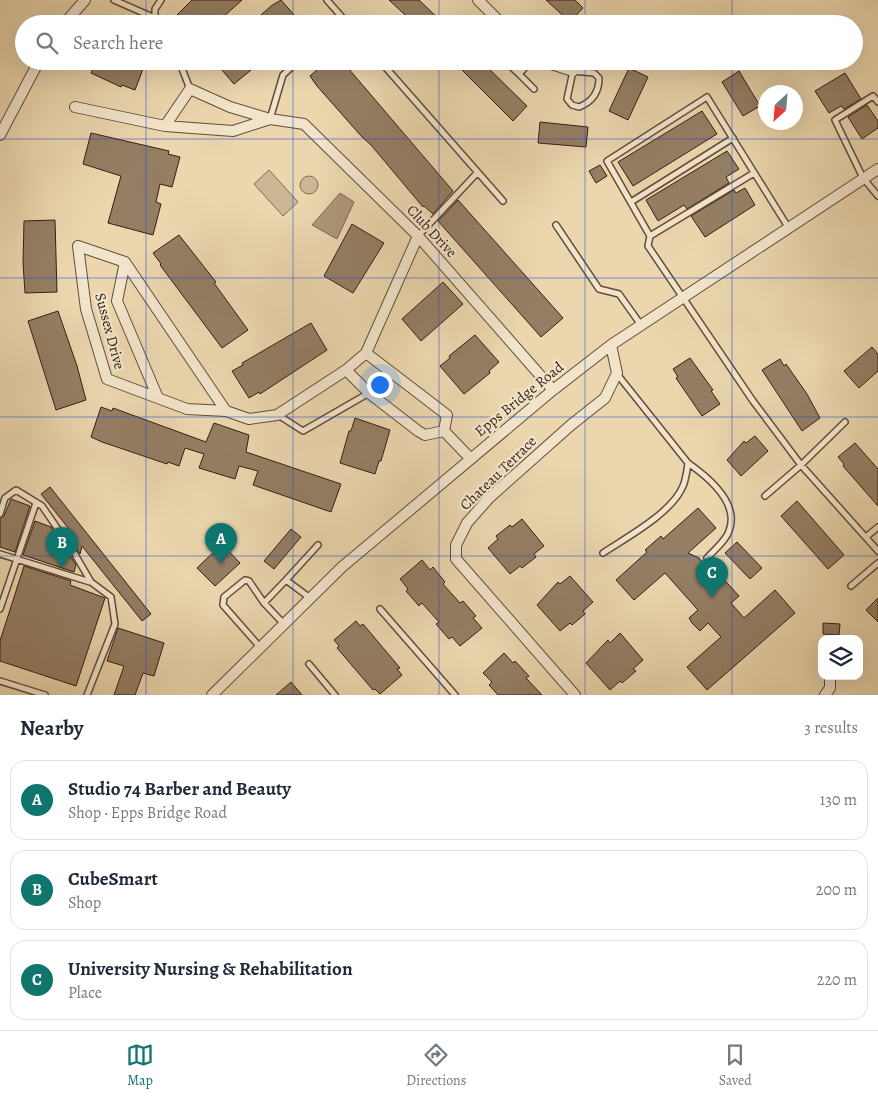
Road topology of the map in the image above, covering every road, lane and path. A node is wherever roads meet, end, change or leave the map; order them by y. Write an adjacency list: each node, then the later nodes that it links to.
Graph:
1 (85, 0): 6 (street)
2 (114, 0): 7 (lane)
3 (161, 0): 8 (lane)
4 (327, 0): 9 (lane)
5 (478, 0): 10 (street)
6 (72, 15)
7 (143, 15)
8 (155, 15)
9 (340, 15)
10 (493, 15)
11 (34, 70): 26 (street)
12 (183, 70): 20 (lane)
13 (289, 70): 24 (lane)
14 (388, 70): 29 (lane)
15 (515, 70): 19 (lane)
16 (523, 70): 19 (lane)
17 (570, 70): 18 (street)
18 (573, 71): 18 (lane)
19 (519, 74): 21 (lane)
20 (190, 89): 24 (street, Club Drive); 25 (street)
21 (534, 89)
22 (878, 102): 31 (lane)
23 (75, 107): 25 (street, Club Drive)
24 (270, 119): 25 (street, Club Drive); 37 (street, Club Drive)
25 (165, 126)
26 (0, 135)
27 (733, 138): 30 (lane); 34 (lane); 34 (lane)
28 (878, 169): 31 (street, Epps Bridge Road)
29 (477, 173): 33 (lane); 37 (lane)
30 (754, 173): 36 (lane); 38 (lane)
31 (863, 178): 32 (lane); 36 (street, Epps Bridge Road)
32 (878, 196)
33 (503, 201)
34 (631, 202): 38 (lane)
35 (556, 225): 41 (lane)
36 (788, 228): 40 (street, Epps Bridge Road)
37 (418, 236): 43 (street); 46 (street, Club Drive)
38 (650, 236): 40 (lane)
39 (125, 262): 48 (street); 48 (street, Sussex Drive); 49 (street)
40 (684, 296): 41 (street, Epps Bridge Road); 55 (lane)
41 (641, 325): 42 (street, Epps Bridge Road)
42 (611, 345): 45 (street); 46 (street, Epps Bridge Road)
43 (366, 353): 44 (street, Sussex Drive); 52 (street)
44 (346, 370): 47 (street); 50 (street, Sussex Drive)
45 (616, 373): 54 (lane); 85 (street, Chateau Terrace)
46 (553, 390): 53 (street, Epps Bridge Road)
47 (369, 393): 50 (lane); 52 (street)
48 (158, 398): 49 (street, Sussex Drive)
49 (226, 411): 50 (street, Sussex Drive)
50 (277, 415)
51 (845, 422): 55 (lane)
52 (444, 431): 53 (street)
53 (470, 458): 71 (street, Epps Bridge Road)
54 (688, 463): 63 (lane); 65 (lane)
55 (802, 465): 56 (lane); 60 (lane)
56 (765, 496)
57 (36, 503): 58 (lane); 66 (lane); 69 (lane)
58 (0, 514)
59 (878, 527): 60 (lane)
60 (866, 537): 62 (lane)
61 (318, 544): 68 (lane)
62 (878, 551)
63 (602, 553)
64 (0, 554): 66 (lane)
65 (707, 558)
66 (18, 560): 69 (lane); 73 (lane)
67 (878, 563): 70 (lane)
68 (286, 580): 71 (lane); 72 (lane)
69 (91, 582): 81 (lane)
70 (851, 586)
71 (310, 598): 75 (street, Epps Bridge Road)
72 (264, 603): 75 (lane); 76 (lane)
73 (0, 609)
74 (380, 609): 84 (lane)
75 (283, 623): 76 (street, Epps Bridge Road)
76 (260, 647): 82 (street, Epps Bridge Road)
77 (309, 664): 83 (lane)
78 (830, 680): 86 (street)
79 (0, 681): 80 (lane)
80 (46, 695)
81 (87, 695)
82 (212, 695)
83 (336, 695)
84 (455, 695)
85 (575, 695)
86 (825, 695)

